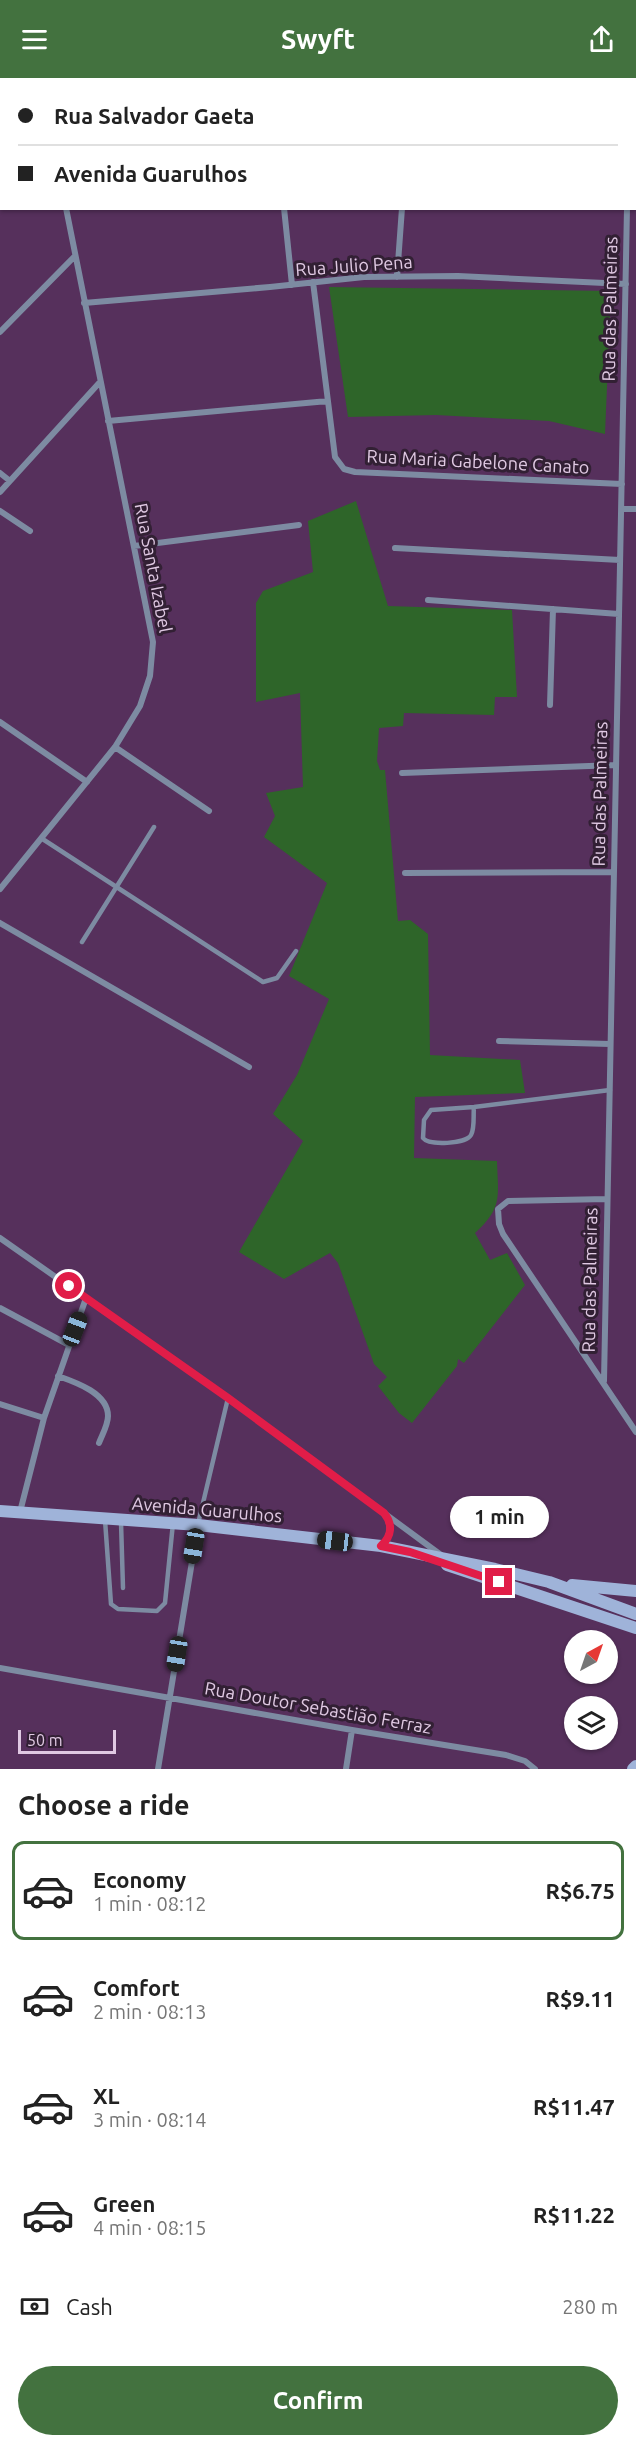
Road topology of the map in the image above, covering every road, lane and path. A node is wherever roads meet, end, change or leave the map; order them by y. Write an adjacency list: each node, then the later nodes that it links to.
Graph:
1 (66, 210): 5 (street, Rua Santa Izabel)
2 (284, 210): 9 (street)
3 (402, 210): 6 (street)
4 (627, 210): 8 (street, Rua das Palmeiras)
5 (75, 256): 10 (street, Rua Santa Izabel); 11 (street)
6 (397, 277): 7 (street, Rua Julio Pena); 8 (street, Rua Julio Pena)
7 (313, 282): 9 (street, Rua Julio Pena); 13 (street, Rua Maria Gabelone Canato)
8 (626, 284): 17 (street, Rua das Palmeiras)
9 (292, 285): 10 (street, Rua Julio Pena)
10 (84, 303): 12 (street, Rua Santa Izabel)
11 (0, 332)
12 (100, 382): 14 (street, Rua Santa Izabel); 16 (street)
13 (328, 401): 14 (street); 17 (street, Rua Maria Gabelone Canato)
14 (108, 421): 24 (street, Rua Santa Izabel)
15 (0, 473): 16 (street)
16 (10, 481): 18 (street)
17 (622, 484): 19 (street, Rua das Palmeiras)
18 (0, 492)
19 (621, 509): 20 (street); 26 (street, Rua das Palmeiras)
20 (636, 509)
21 (0, 511): 23 (street)
22 (299, 525): 24 (street)
23 (30, 531)
24 (134, 546): 32 (street, Rua Santa Izabel)
25 (395, 549): 26 (street)
26 (620, 560): 29 (street, Rua das Palmeiras)
27 (428, 600): 28 (street)
28 (553, 609): 29 (street); 30 (street)
29 (619, 614): 33 (street, Rua das Palmeiras)
30 (550, 705)
31 (0, 722): 35 (street)
32 (115, 747): 35 (street, Rua Santa Izabel); 36 (street)
33 (616, 765): 34 (street); 39 (street, Rua das Palmeiras)
34 (402, 773)
35 (87, 782): 38 (street, Rua Santa Izabel)
36 (209, 811)
37 (154, 826): 41 (lane)
38 (41, 838): 41 (lane); 42 (street, Rua Santa Izabel)
39 (614, 872): 40 (street); 47 (street, Rua das Palmeiras)
40 (405, 873)
41 (115, 887): 44 (lane); 45 (lane)
42 (0, 889)
43 (0, 923): 48 (street)
44 (82, 942)
45 (296, 951)
46 (499, 1041): 47 (street)
47 (610, 1044): 49 (street, Rua das Palmeiras)
48 (249, 1068)
49 (610, 1090): 50 (lane); 51 (street, Rua das Palmeiras)
50 (474, 1107): 50 (lane)
51 (607, 1199): 57 (street, Rua das Palmeiras); 57 (street)
52 (0, 1238): 53 (street)
53 (86, 1298): 55 (street); 58 (street)
54 (0, 1308): 55 (street)
55 (69, 1345): 56 (street)
56 (58, 1376): 60 (street); 62 (street)
57 (604, 1381): 61 (street)
58 (228, 1398): 65 (street); 69 (lane)
59 (0, 1404): 60 (street)
60 (44, 1418): 64 (street)
61 (636, 1432)
62 (99, 1443)
63 (0, 1511): 64 (main road, Avenida Guarulhos)
64 (20, 1513): 66 (main road, Avenida Guarulhos)
65 (384, 1513): 70 (street); 72 (street)
66 (105, 1519): 67 (main road, Avenida Guarulhos); 68 (lane)
67 (121, 1520): 68 (main road, Avenida Guarulhos); 74 (lane)
68 (172, 1523): 69 (main road, Avenida Guarulhos)
69 (198, 1525): 70 (main road, Avenida Guarulhos); 78 (street)
70 (381, 1546): 71 (main road, Avenida Guarulhos)
71 (410, 1552): 72 (main road, Avenida Guarulhos); 76 (main road, Avenida Guarulhos)
72 (446, 1558): 73 (main road, Avenida Guarulhos)
73 (549, 1582): 75 (main road); 76 (main road, Avenida Guarulhos)
74 (123, 1588)
75 (636, 1592)
76 (635, 1620)
77 (0, 1668): 78 (street, Rua Doutor Sebastião Ferraz)
78 (169, 1698): 79 (street, Rua Doutor Sebastião Ferraz); 80 (street)
79 (352, 1730): 81 (street); 82 (street, Rua Doutor Sebastião Ferraz)
80 (158, 1769)
81 (346, 1769)
82 (535, 1769)

